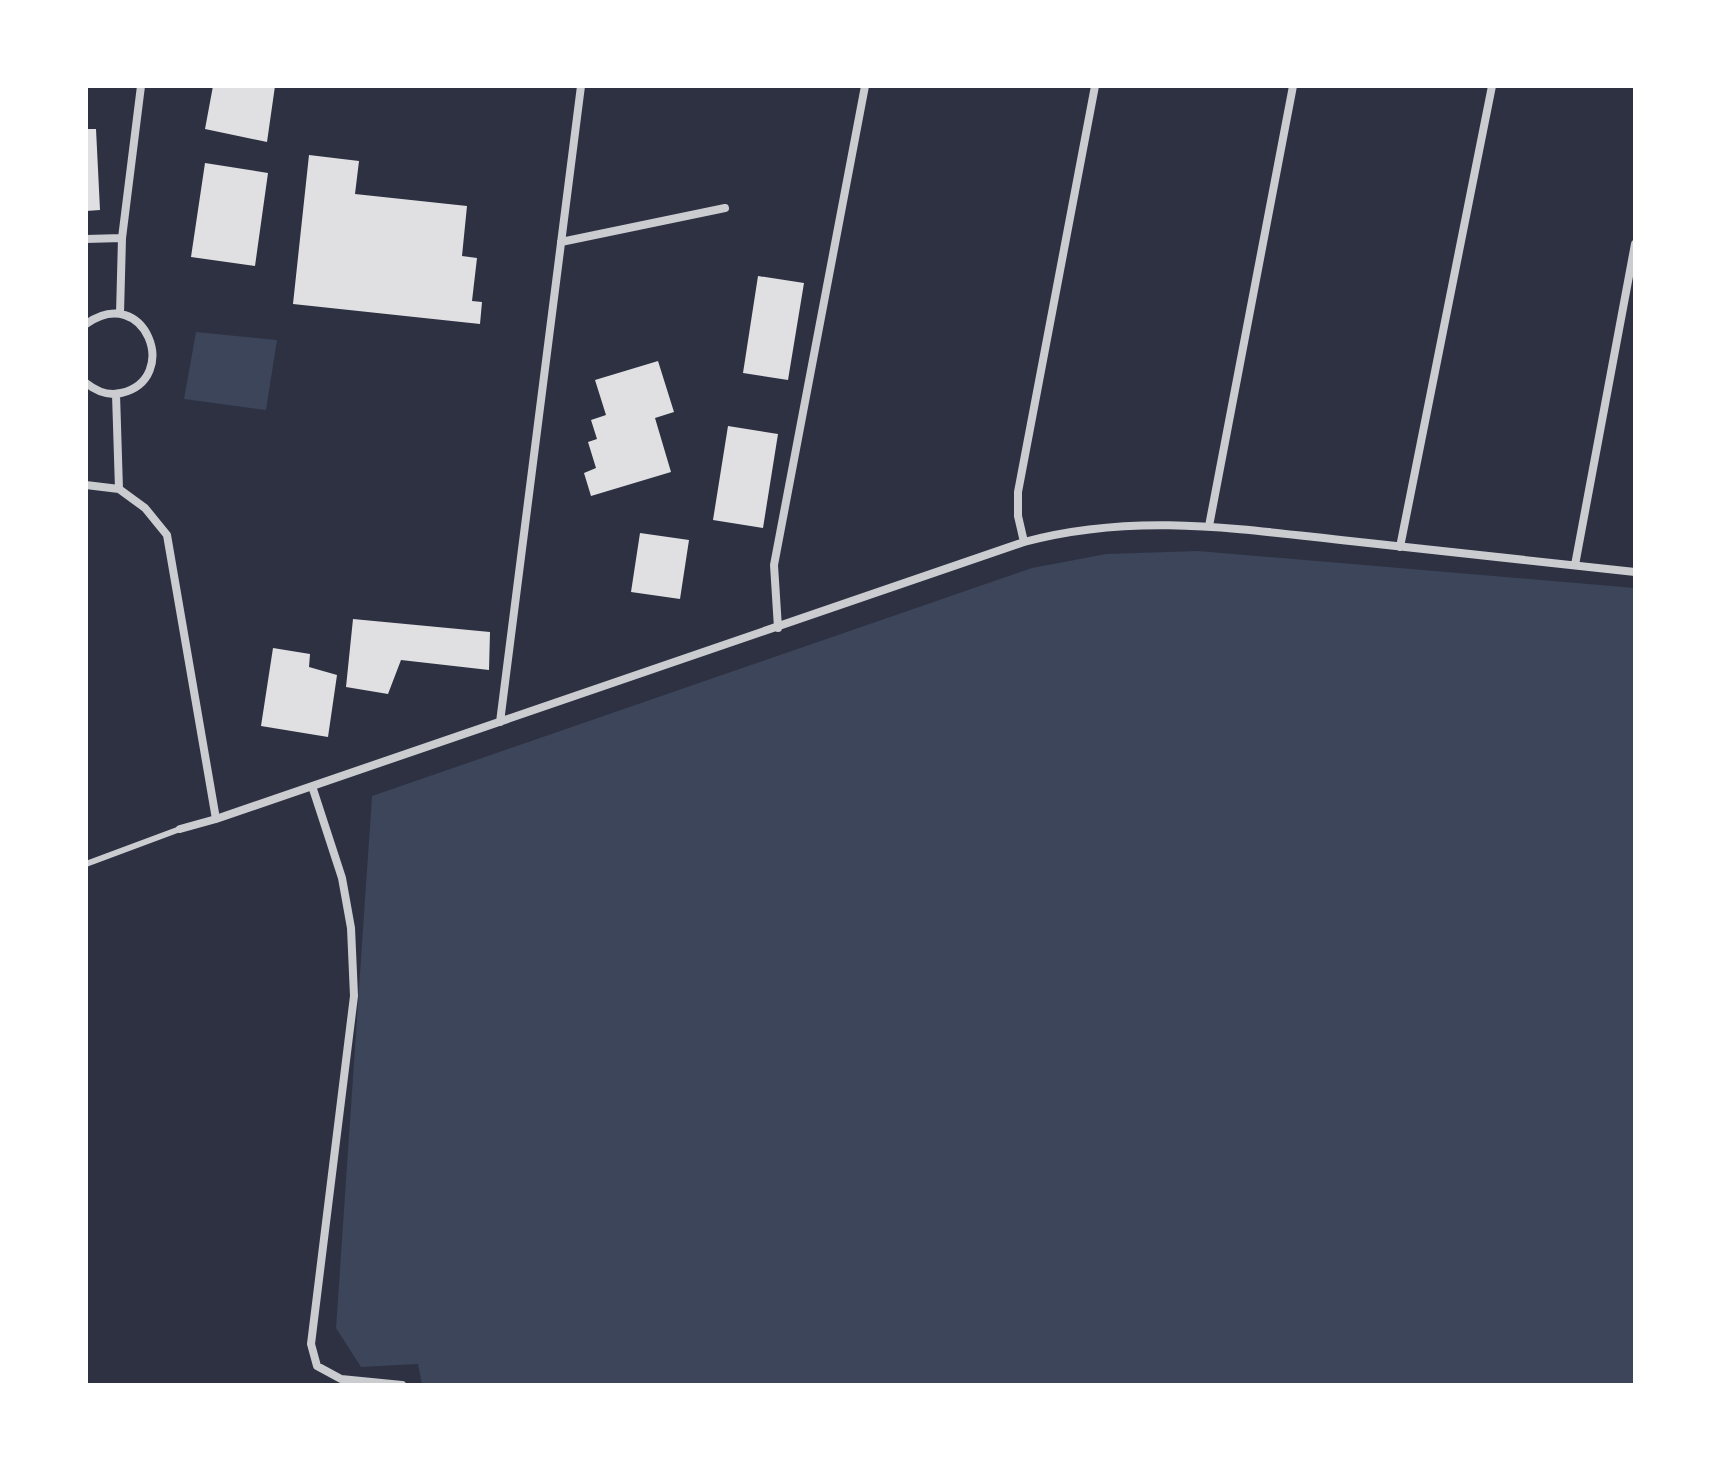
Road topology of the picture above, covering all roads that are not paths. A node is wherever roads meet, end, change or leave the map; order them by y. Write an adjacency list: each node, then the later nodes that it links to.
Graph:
1 (141, 86): 8 (street)
2 (581, 86): 10 (street)
3 (865, 86): 23 (street)
4 (1095, 86): 19 (street)
5 (1293, 86): 18 (street)
6 (1492, 86): 20 (street)
7 (725, 208): 10 (street)
8 (122, 238): 9 (street); 12 (street)
9 (86, 239)
10 (561, 242): 24 (street)
11 (1635, 244): 21 (street)
12 (120, 314): 13 (street); 15 (street)
13 (86, 324)
14 (86, 383): 15 (street)
15 (116, 394): 17 (street)
16 (86, 485): 17 (street)
17 (119, 489): 26 (street)
18 (1209, 526): 19 (street); 20 (street)
19 (1024, 542): 23 (street)
20 (1400, 547): 21 (street)
21 (1575, 565): 22 (street)
22 (1635, 572)
23 (778, 628): 24 (street)
24 (500, 722): 25 (street)
25 (312, 786): 26 (street); 29 (street)
26 (216, 819): 27 (street)
27 (180, 829): 28 (lane)
28 (86, 864)
29 (402, 1385)

